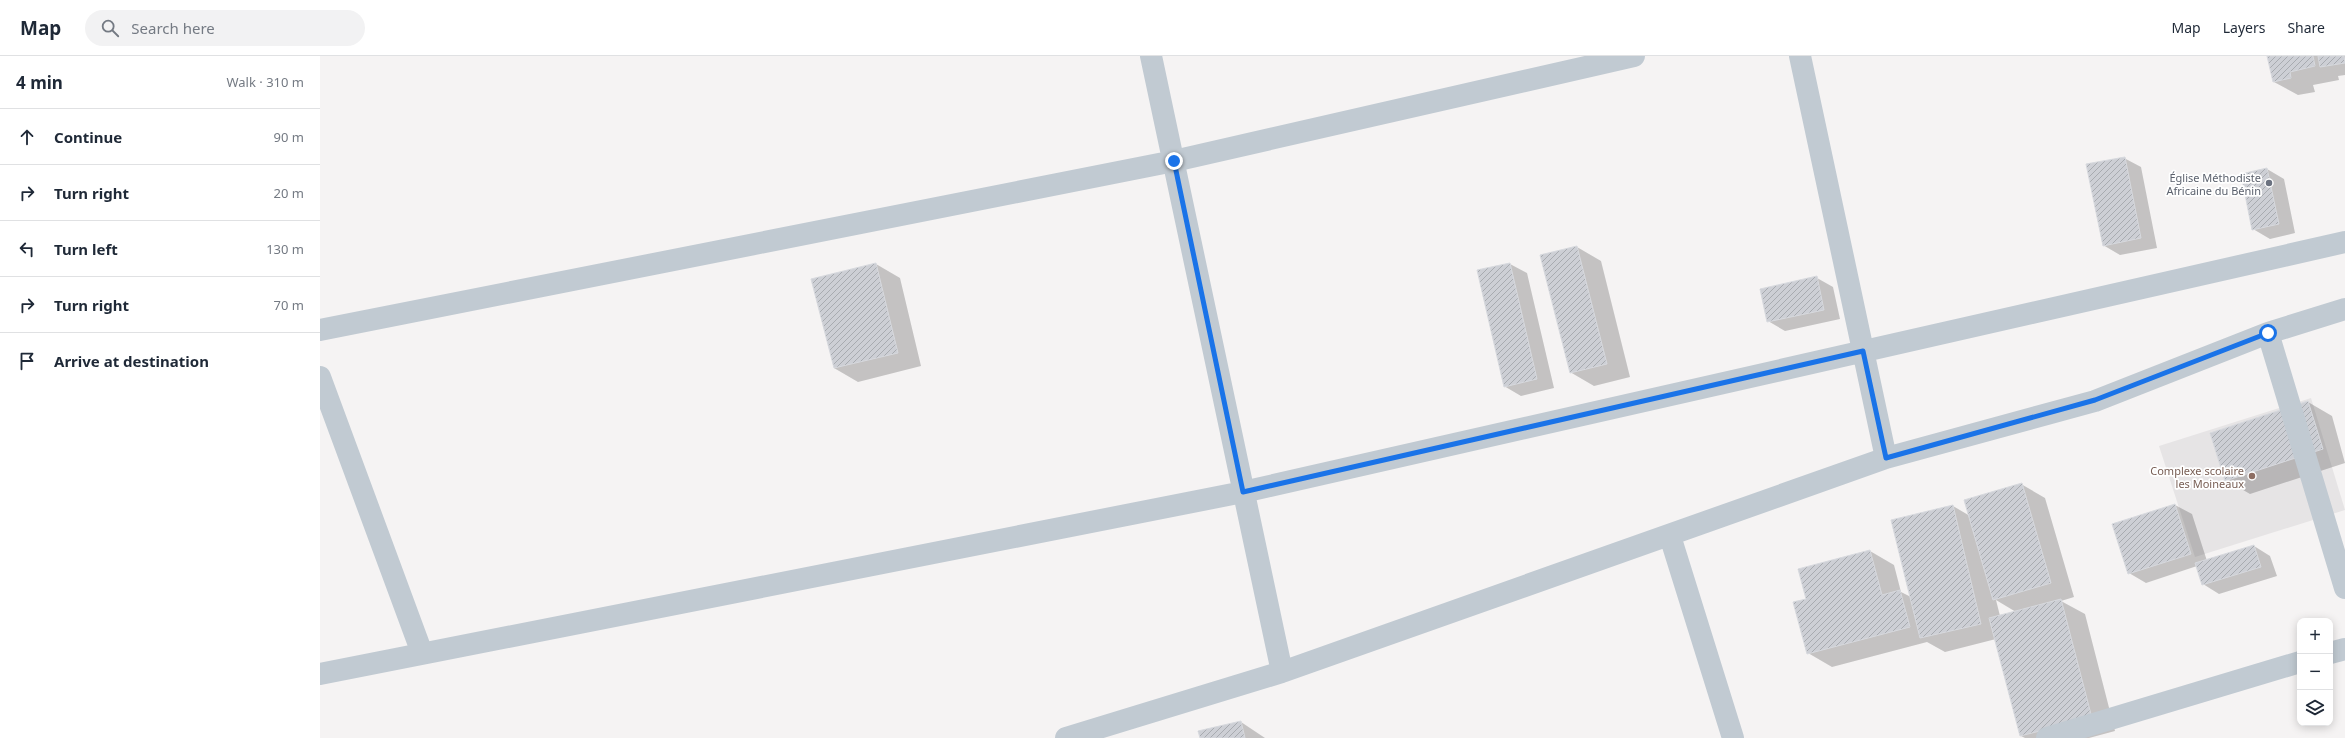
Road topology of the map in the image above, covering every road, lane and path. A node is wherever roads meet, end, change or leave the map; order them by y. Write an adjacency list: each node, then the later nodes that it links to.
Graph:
1 (1151, 56): 4 (street)
2 (1634, 56): 4 (street)
3 (1800, 56): 9 (street)
4 (1174, 161): 7 (street); 12 (street)
5 (2345, 242): 9 (street)
6 (2345, 309): 8 (street)
7 (320, 330)
8 (2268, 333): 11 (street); 14 (street)
9 (1863, 351): 11 (street); 12 (street)
10 (320, 376): 17 (street)
11 (1886, 458): 13 (street)
12 (1243, 492): 17 (street); 19 (street)
13 (1670, 536): 19 (street); 22 (street)
14 (2345, 588)
15 (2345, 649): 16 (street)
16 (2333, 652)
17 (422, 654): 20 (street)
18 (2297, 663): 23 (street)
19 (1282, 672): 21 (street)
20 (320, 674)
21 (1066, 738)
22 (1733, 738)
23 (2047, 738)

